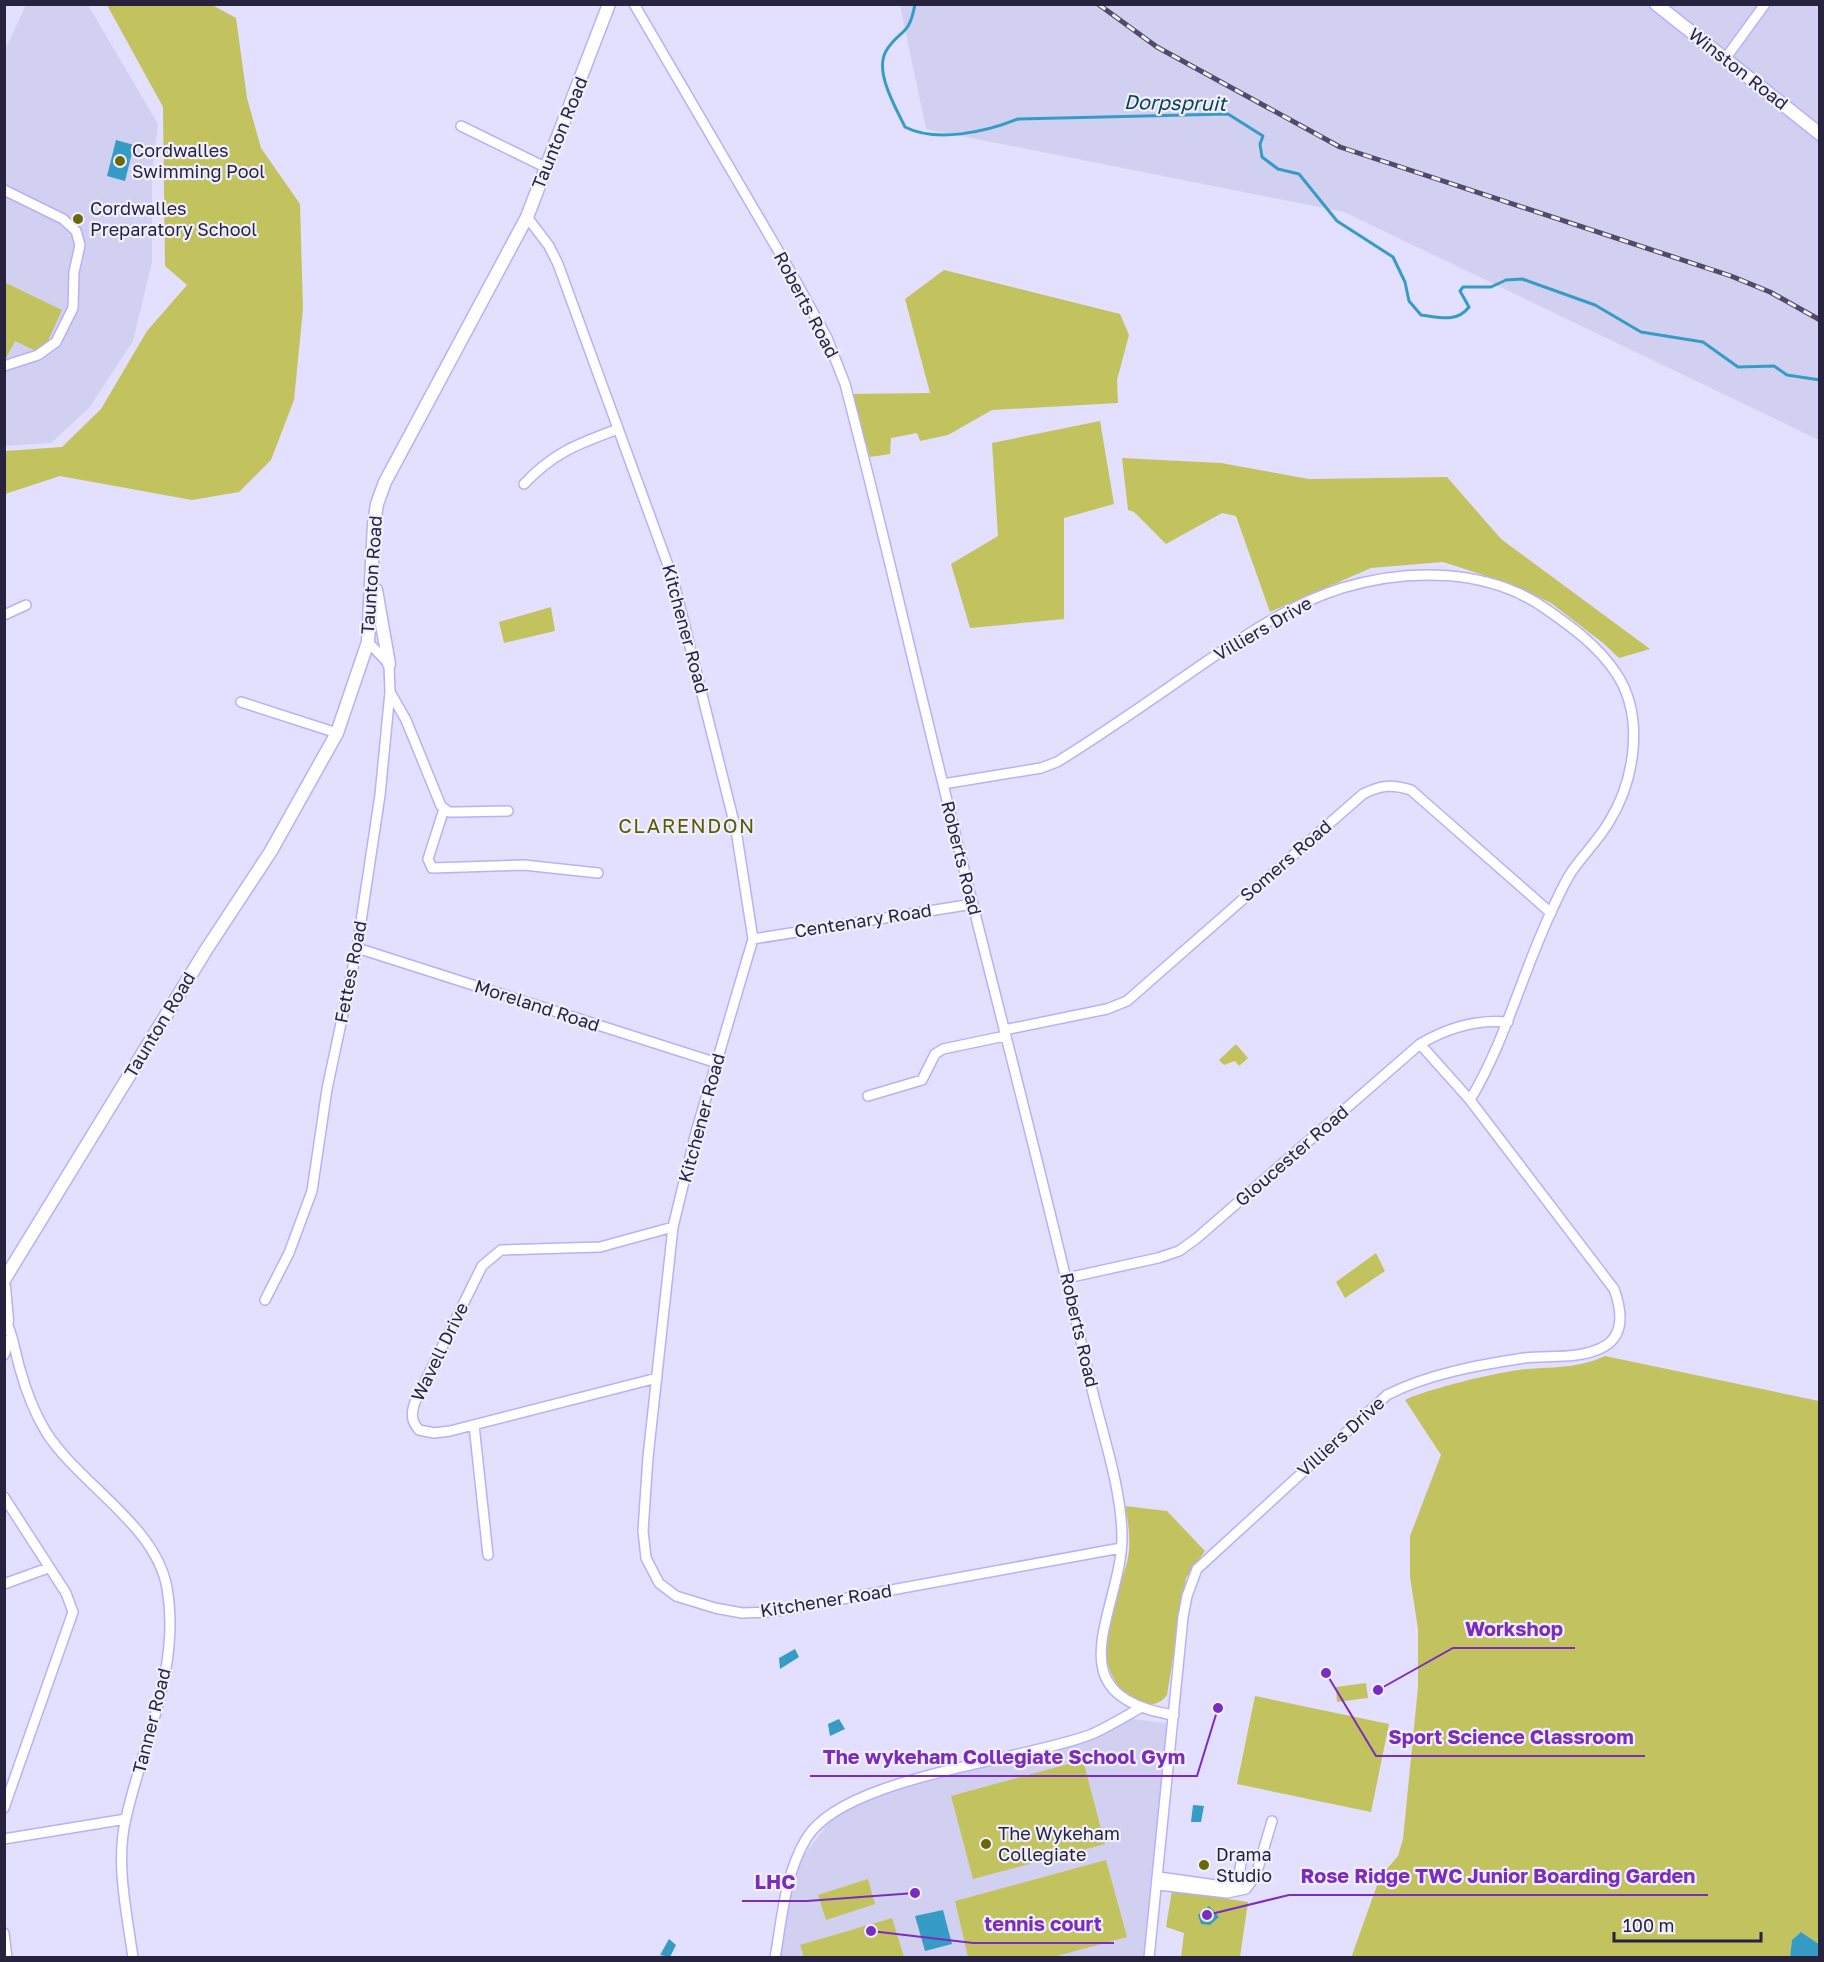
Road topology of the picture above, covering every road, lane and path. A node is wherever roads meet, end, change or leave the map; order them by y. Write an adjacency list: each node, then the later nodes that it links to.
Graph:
1 (609, 4): 8 (street, Taunton Road)
2 (634, 4): 22 (street, Roberts Road)
3 (1656, 4): 5 (street, Winston Road)
4 (1765, 4): 5 (street)
5 (1725, 59): 7 (street, Winston Road)
6 (461, 126): 8 (street)
7 (1820, 134)
8 (547, 168): 10 (street, Taunton Road)
9 (4, 190): 11 (street)
10 (527, 216): 12 (street, Kitchener Road); 14 (street, Taunton Road)
11 (4, 366)
12 (618, 429): 13 (street); 28 (street, Kitchener Road)
13 (524, 484)
14 (373, 580): 17 (street, Taunton Road); 18 (street)
15 (26, 605): 16 (street)
16 (4, 615)
17 (368, 642): 18 (street); 21 (street, Taunton Road)
18 (389, 664): 19 (street, Fettes Road)
19 (390, 692): 23 (street); 29 (street, Fettes Road)
20 (241, 702): 21 (street)
21 (337, 734): 38 (street, Taunton Road)
22 (943, 784): 26 (street, Roberts Road); 27 (street, Villiers Drive)
23 (444, 809): 24 (street); 25 (street)
24 (508, 811)
25 (598, 873)
26 (973, 904): 28 (street, Centenary Road); 31 (street, Roberts Road)
27 (1551, 913): 30 (street, Villiers Drive); 31 (street, Somers Road)
28 (753, 939): 33 (street, Kitchener Road)
29 (357, 948): 33 (street, Moreland Road); 40 (street, Fettes Road)
30 (1508, 1022): 32 (street, Gloucester Road); 35 (street, Villiers Drive)
31 (1004, 1033): 34 (street, Somers Road); 37 (street, Roberts Road)
32 (1420, 1044): 35 (street, Villiers Drive); 37 (street, Gloucester Road)
33 (717, 1063): 36 (street, Kitchener Road)
34 (868, 1096)
35 (1470, 1100): 52 (street, Villiers Drive)
36 (673, 1227): 44 (street, Kitchener Road); 45 (street, Wavell Drive)
37 (1067, 1278): 47 (street, Roberts Road)
38 (4, 1280)
39 (4, 1287): 41 (street)
40 (265, 1300)
41 (6, 1319): 42 (street, Tanner Road)
42 (11, 1336): 43 (street); 54 (street, Tanner Road)
43 (4, 1355)
44 (657, 1378): 45 (street, Wavell Drive); 47 (street, Kitchener Road)
45 (474, 1425): 48 (street)
46 (4, 1497): 49 (street)
47 (1121, 1548): 51 (street, Roberts Road)
48 (488, 1555)
49 (48, 1568): 50 (street); 53 (street)
50 (4, 1584)
51 (1140, 1708): 52 (street, Roberts Road); 62 (street)
52 (1174, 1715): 58 (street, Villiers Drive)
53 (4, 1808)
54 (126, 1819): 56 (street); 61 (street, Tanner Road)
55 (1272, 1821): 58 (street)
56 (4, 1839)
57 (1242, 1857): 58 (street)
58 (1159, 1881): 63 (street, Villiers Drive)
59 (4, 1933): 60 (street)
60 (7, 1958)
61 (133, 1958)
62 (775, 1958)
63 (1149, 1958)

